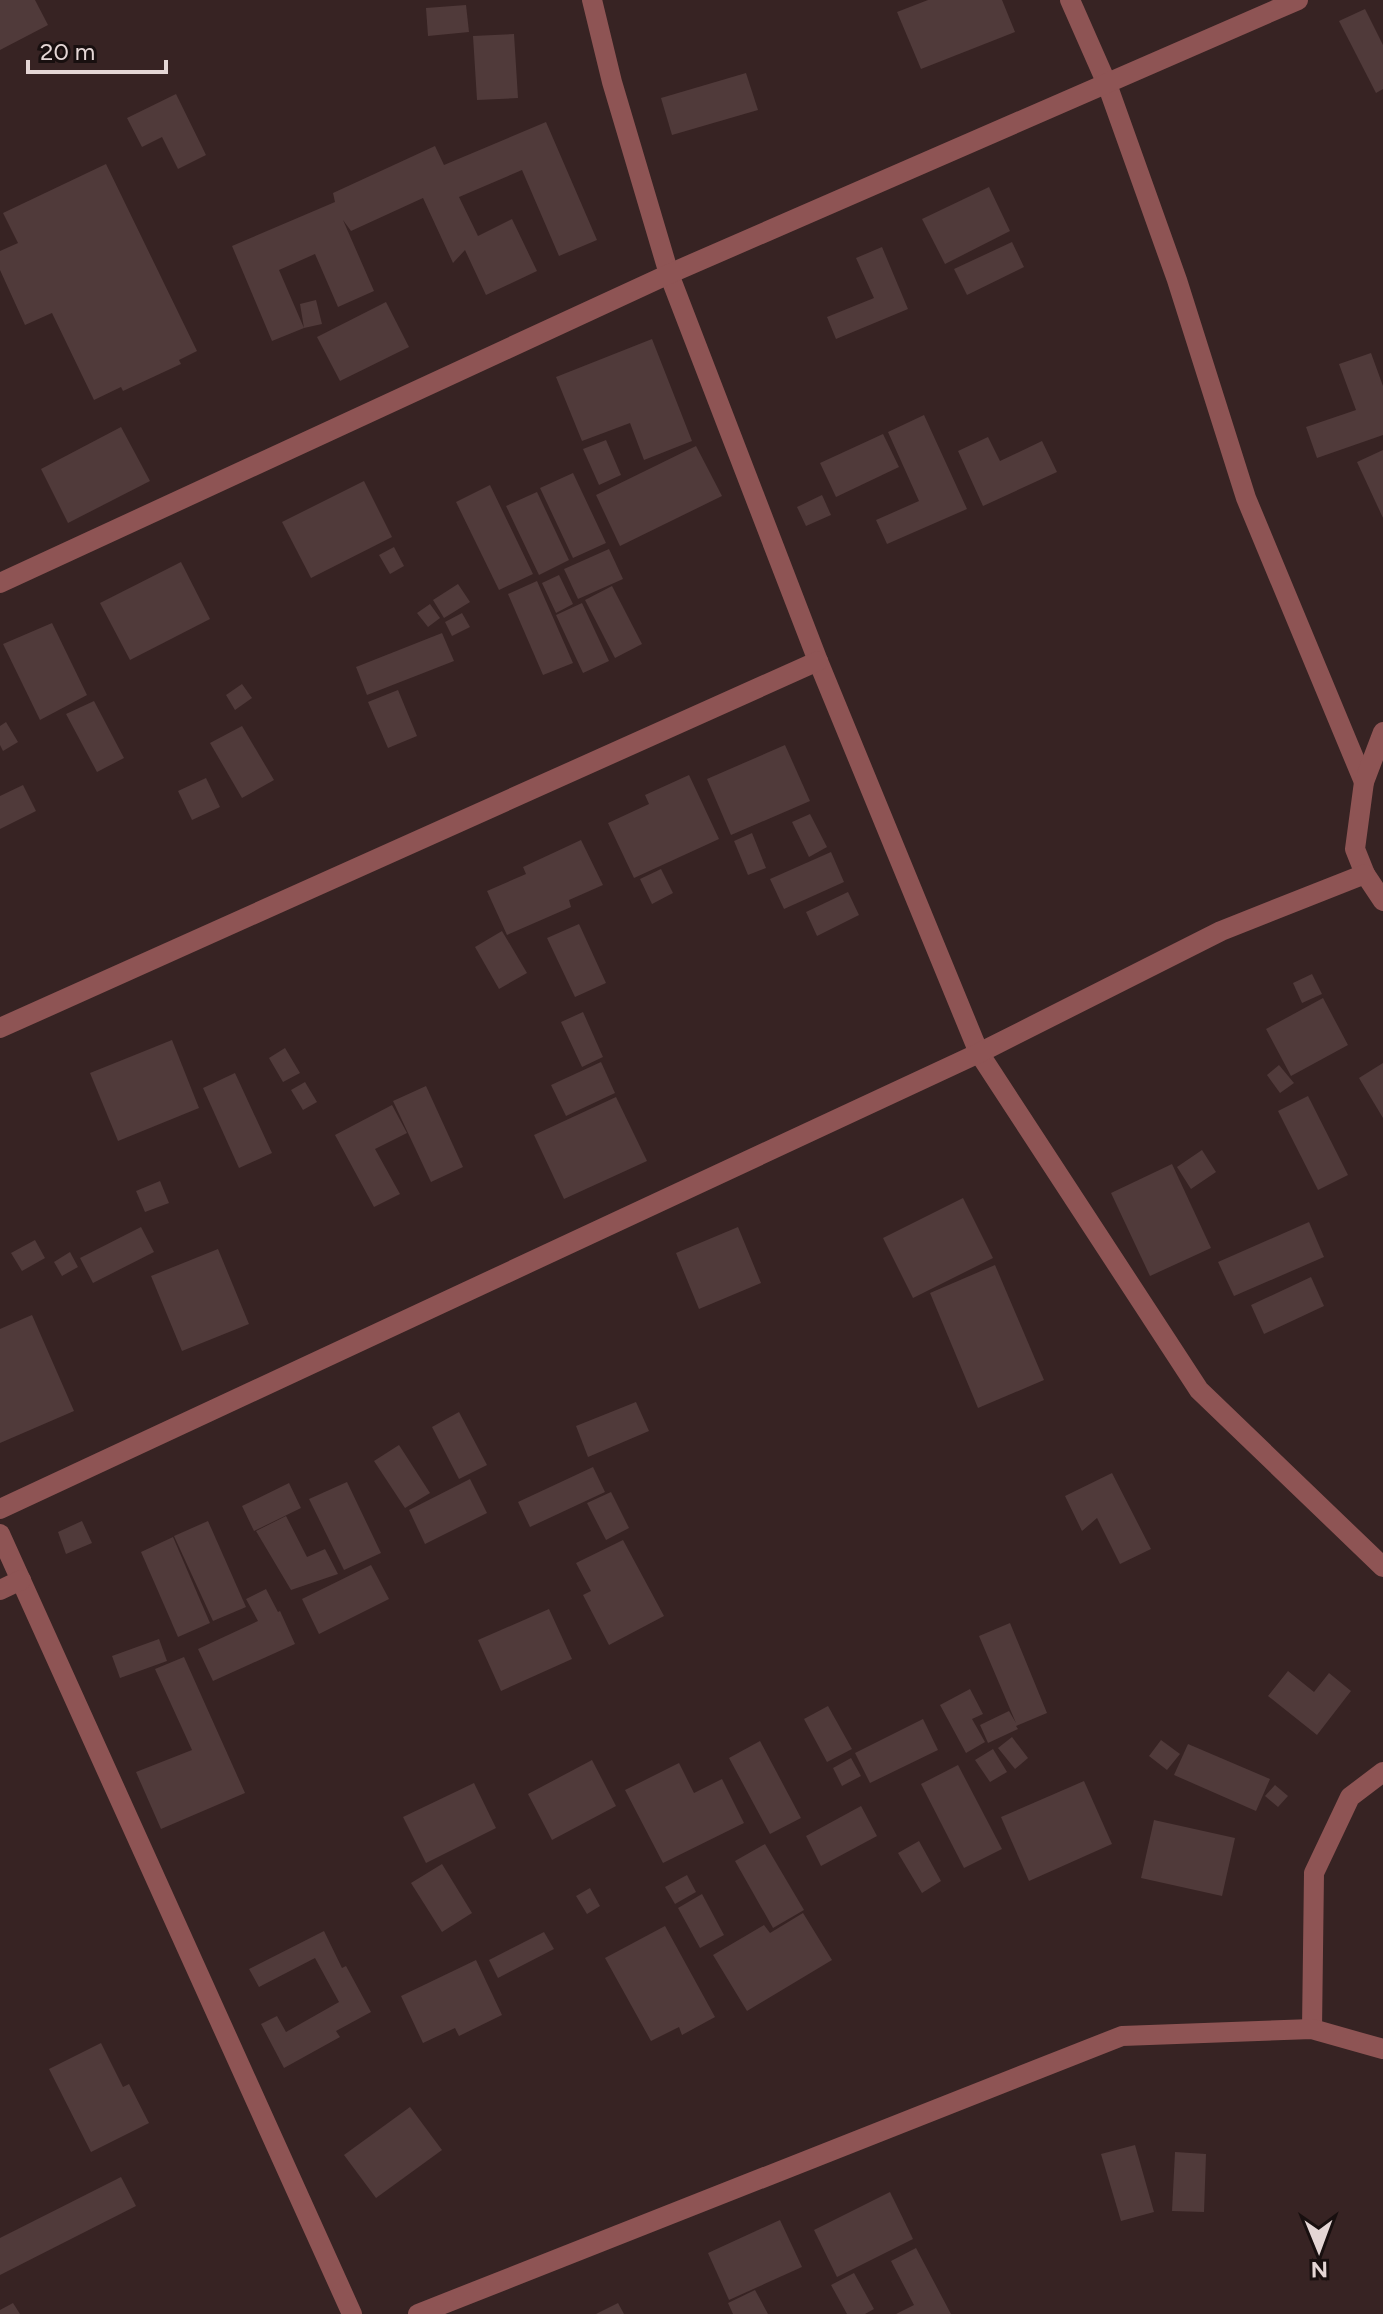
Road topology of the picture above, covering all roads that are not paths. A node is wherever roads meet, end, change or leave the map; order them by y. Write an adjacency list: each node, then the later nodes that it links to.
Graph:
1 (592, 0): 5 (street)
2 (1070, 0): 4 (street)
3 (1298, 0): 4 (street)
4 (1107, 84): 5 (street); 9 (street)
5 (669, 274): 6 (street); 7 (street)
6 (0, 583)
7 (818, 661): 12 (street); 13 (street)
8 (1383, 732): 9 (street)
9 (1364, 782): 10 (street)
10 (1365, 874): 11 (street); 13 (street)
11 (1383, 901)
12 (0, 1028)
13 (979, 1053): 14 (street); 16 (street)
14 (0, 1509)
15 (0, 1534): 17 (street)
16 (1383, 1567)
17 (21, 1580): 18 (street); 22 (street)
18 (0, 1590)
19 (1383, 1772): 20 (street)
20 (1312, 2029): 21 (street); 23 (street)
21 (1383, 2049)
22 (352, 2314)
23 (418, 2314)

